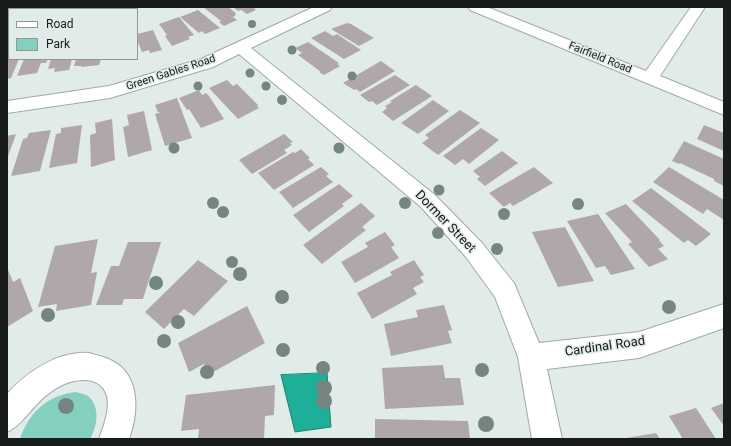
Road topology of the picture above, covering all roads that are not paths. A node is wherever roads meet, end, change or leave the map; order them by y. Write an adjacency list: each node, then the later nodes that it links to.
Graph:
1 (325, 7): 4 (street, Green Gables Road)
2 (475, 7): 5 (street, Fairfield Road)
3 (698, 7): 5 (street)
4 (240, 47): 6 (street, Green Gables Road); 9 (street, Dormer Street)
5 (650, 78): 7 (street, Fairfield Road)
6 (7, 107)
7 (724, 109)
8 (724, 316): 9 (street, Cardinal Road)
9 (530, 357): 12 (street, Dormer Street)
10 (7, 417): 11 (street)
11 (114, 439)
12 (547, 439)

